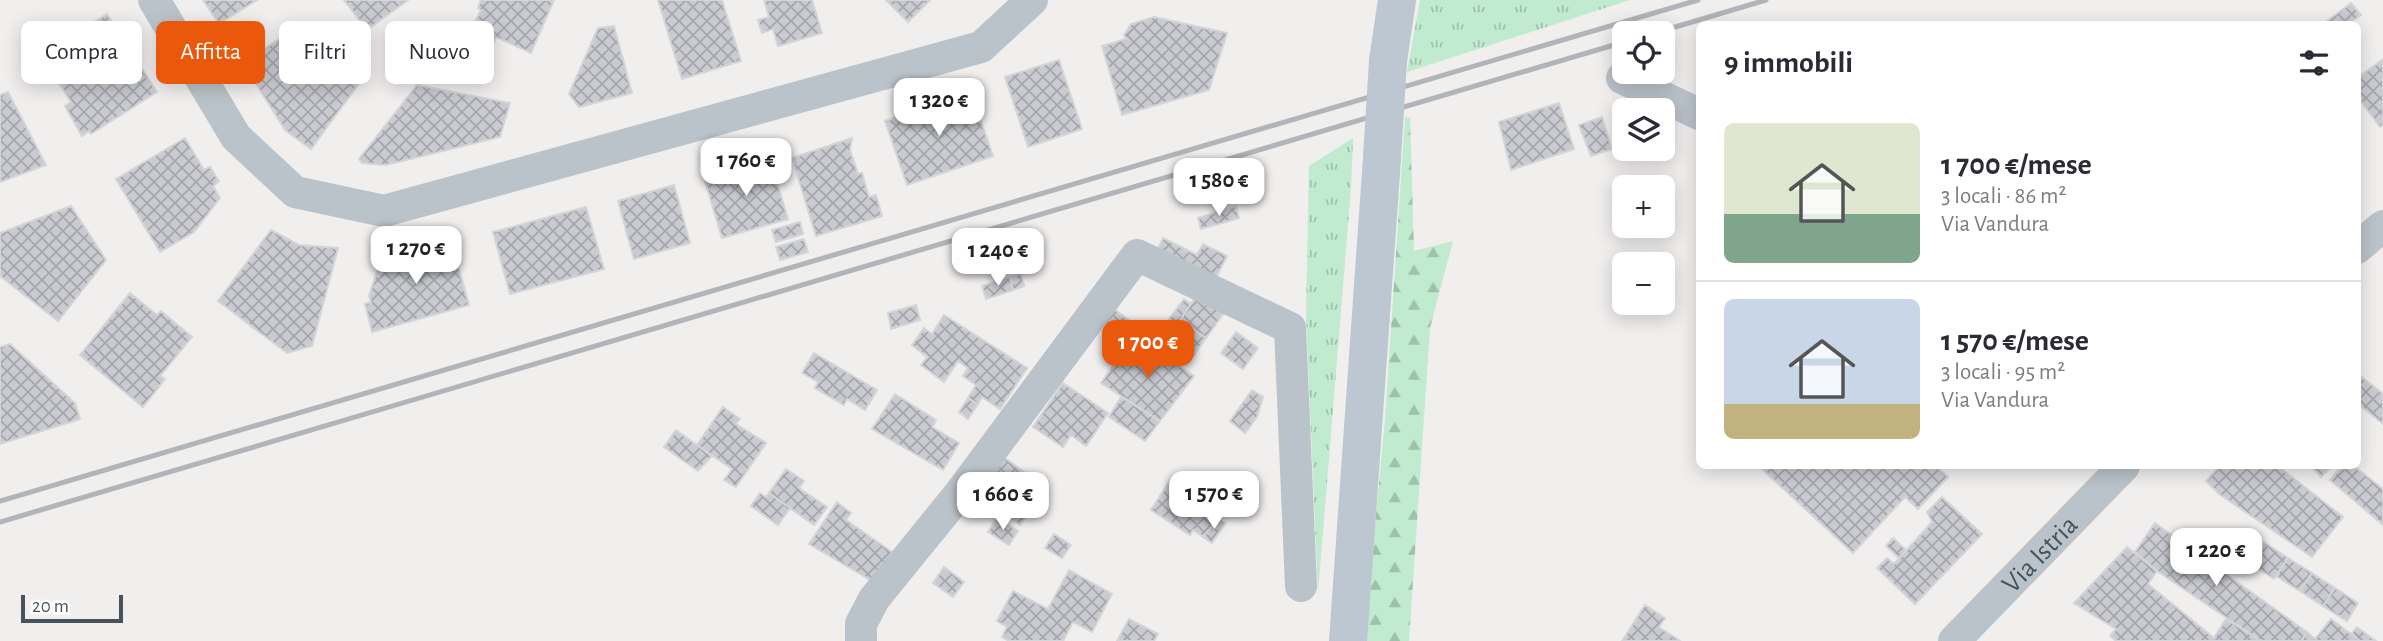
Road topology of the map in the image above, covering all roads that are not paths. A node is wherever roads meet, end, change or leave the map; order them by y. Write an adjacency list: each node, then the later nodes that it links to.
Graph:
1 (153, 0): 2 (street)
2 (1032, 0)
3 (1397, 0): 11 (main road, bridge)
4 (1635, 84): 5 (street)
5 (1696, 113)
6 (2383, 226): 7 (street)
7 (2361, 245)
8 (2121, 469): 12 (street, Via Istria)
9 (1301, 586): 10 (street)
10 (861, 641)
11 (1348, 641)
12 (1954, 641)

